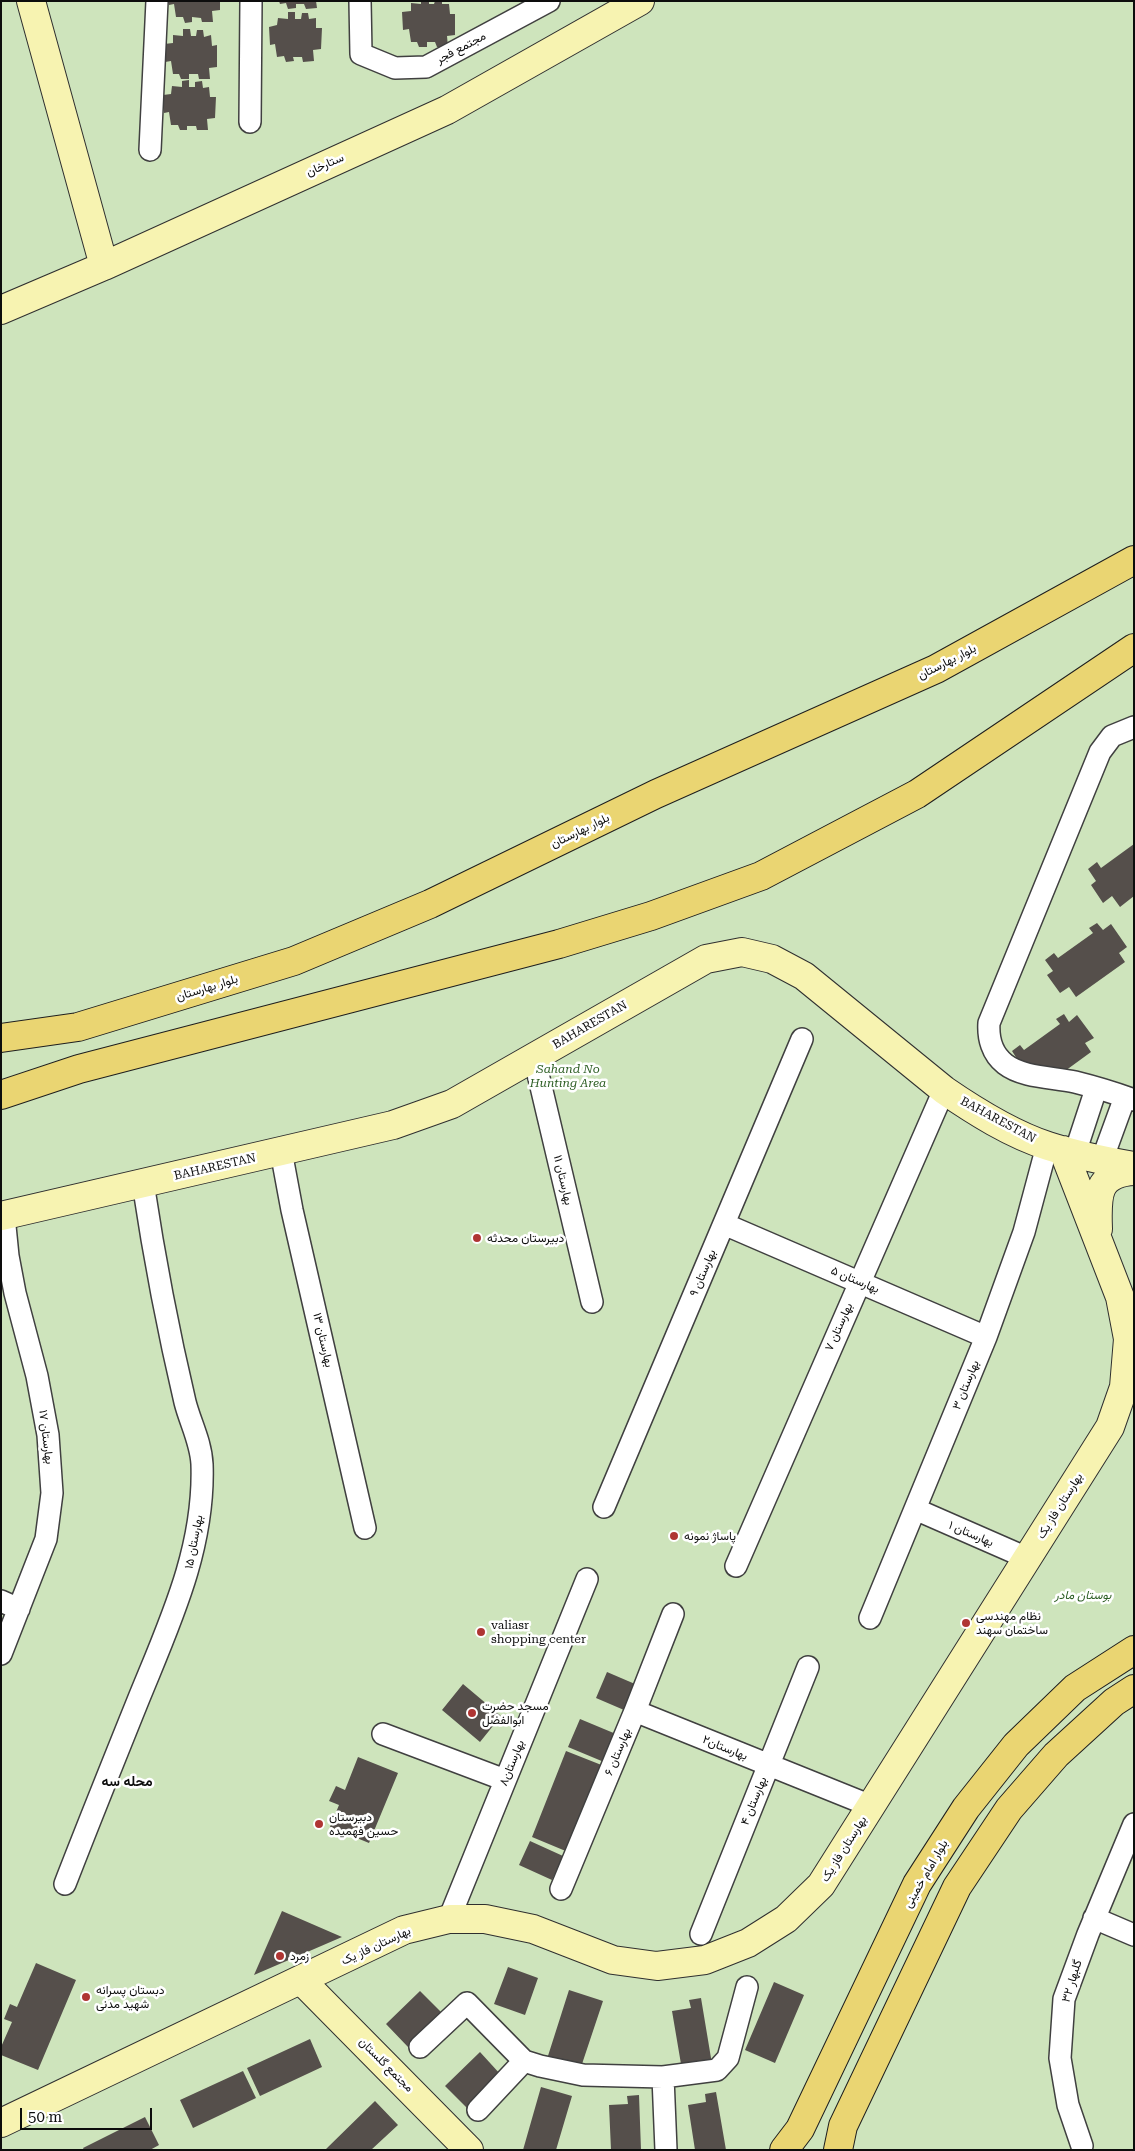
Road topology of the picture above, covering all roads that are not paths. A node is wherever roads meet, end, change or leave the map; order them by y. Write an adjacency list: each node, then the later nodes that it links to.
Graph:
1 (30, 1): 9 (street)
2 (157, 1): 8 (street)
3 (250, 1): 7 (street)
4 (360, 1): 5 (street, مجتمع فجر)
5 (549, 1)
6 (625, 5): 9 (street, ستارخان)
7 (250, 122)
8 (150, 150)
9 (104, 266): 10 (street, ستارخان)
10 (1, 310)
11 (1134, 560): 14 (main road, بلوار بهارستان)
12 (1134, 648): 19 (main road)
13 (1134, 726): 17 (street)
14 (1, 1038)
15 (802, 1039): 28 (street, بهارستان ۹)
16 (534, 1057): 18 (street, BAHARESTAN); 22 (street, BAHARESTAN); 31 (street, بهارستان ۱۱)
17 (1096, 1089): 20 (street); 21 (street, بهارستان ۳)
18 (944, 1090): 21 (street, BAHARESTAN); 30 (street, بهارستان ۷)
19 (1, 1095)
20 (1129, 1099): 23 (street)
21 (1062, 1150): 23 (street, BAHARESTAN); 29 (street, بهارستان فاز یک); 32 (street, بهارستان ۳)
22 (281, 1152): 26 (street, BAHARESTAN); 35 (street, بهارستان ۱۳)
23 (1102, 1160): 24 (street, BAHARESTAN)
24 (1134, 1166)
25 (1134, 1170): 29 (street)
26 (143, 1183): 27 (street, BAHARESTAN); 52 (street, بهارستان ۱۵)
27 (2, 1216): 39 (street, بهارستان ۱۷)
28 (724, 1224): 30 (street, بهارستان ۵); 33 (street, بهارستان ۹)
29 (1098, 1238): 36 (street, بهارستان فاز یک)
30 (859, 1282): 32 (street, بهارستان ۵); 37 (street, بهارستان ۷)
31 (592, 1302)
32 (986, 1337): 34 (street, بهارستان ۳)
33 (604, 1507)
34 (915, 1510): 36 (street, بهارستان ۱); 41 (street, بهارستان ۳)
35 (365, 1528)
36 (1027, 1558): 50 (street, بهارستان فاز یک)
37 (736, 1566)
38 (587, 1579): 49 (street, بهارستان۸)
39 (10, 1605): 43 (street, بهارستان ۱۷)
40 (673, 1614): 46 (street, بهارستان ۶)
41 (870, 1618)
42 (1134, 1650): 68 (main road, بلوار امام خمینی)
43 (1, 1654)
44 (808, 1667): 48 (street, بهارستان ۴)
45 (1134, 1689): 69 (main road)
46 (635, 1711): 48 (street, بهارستان۲); 53 (street, بهارستان ۶)
47 (383, 1734): 49 (street)
48 (768, 1765): 50 (street, بهارستان۲); 56 (street, بهارستان ۴)
49 (505, 1780): 55 (street, بهارستان۸)
50 (871, 1806): 55 (street, بهارستان فاز یک)
51 (1134, 1824): 54 (street, گلبهار ۳۲)
52 (65, 1884)
53 (561, 1889)
54 (1094, 1918): 57 (street); 65 (street, گلبهار ۳۲)
55 (448, 1920): 58 (street, بهارستان فاز یک)
56 (701, 1934)
57 (1134, 1935)
58 (302, 1980): 64 (street, بهارستان فاز یک); 66 (street, مجتمع گلستان)
59 (747, 1986): 62 (street)
60 (420, 2047): 61 (street)
61 (524, 2061): 62 (street); 63 (street)
62 (663, 2077): 67 (street)
63 (478, 2110)
64 (1, 2123)
65 (1082, 2146)
66 (469, 2150)
67 (666, 2150)
68 (784, 2150)
69 (838, 2150)

